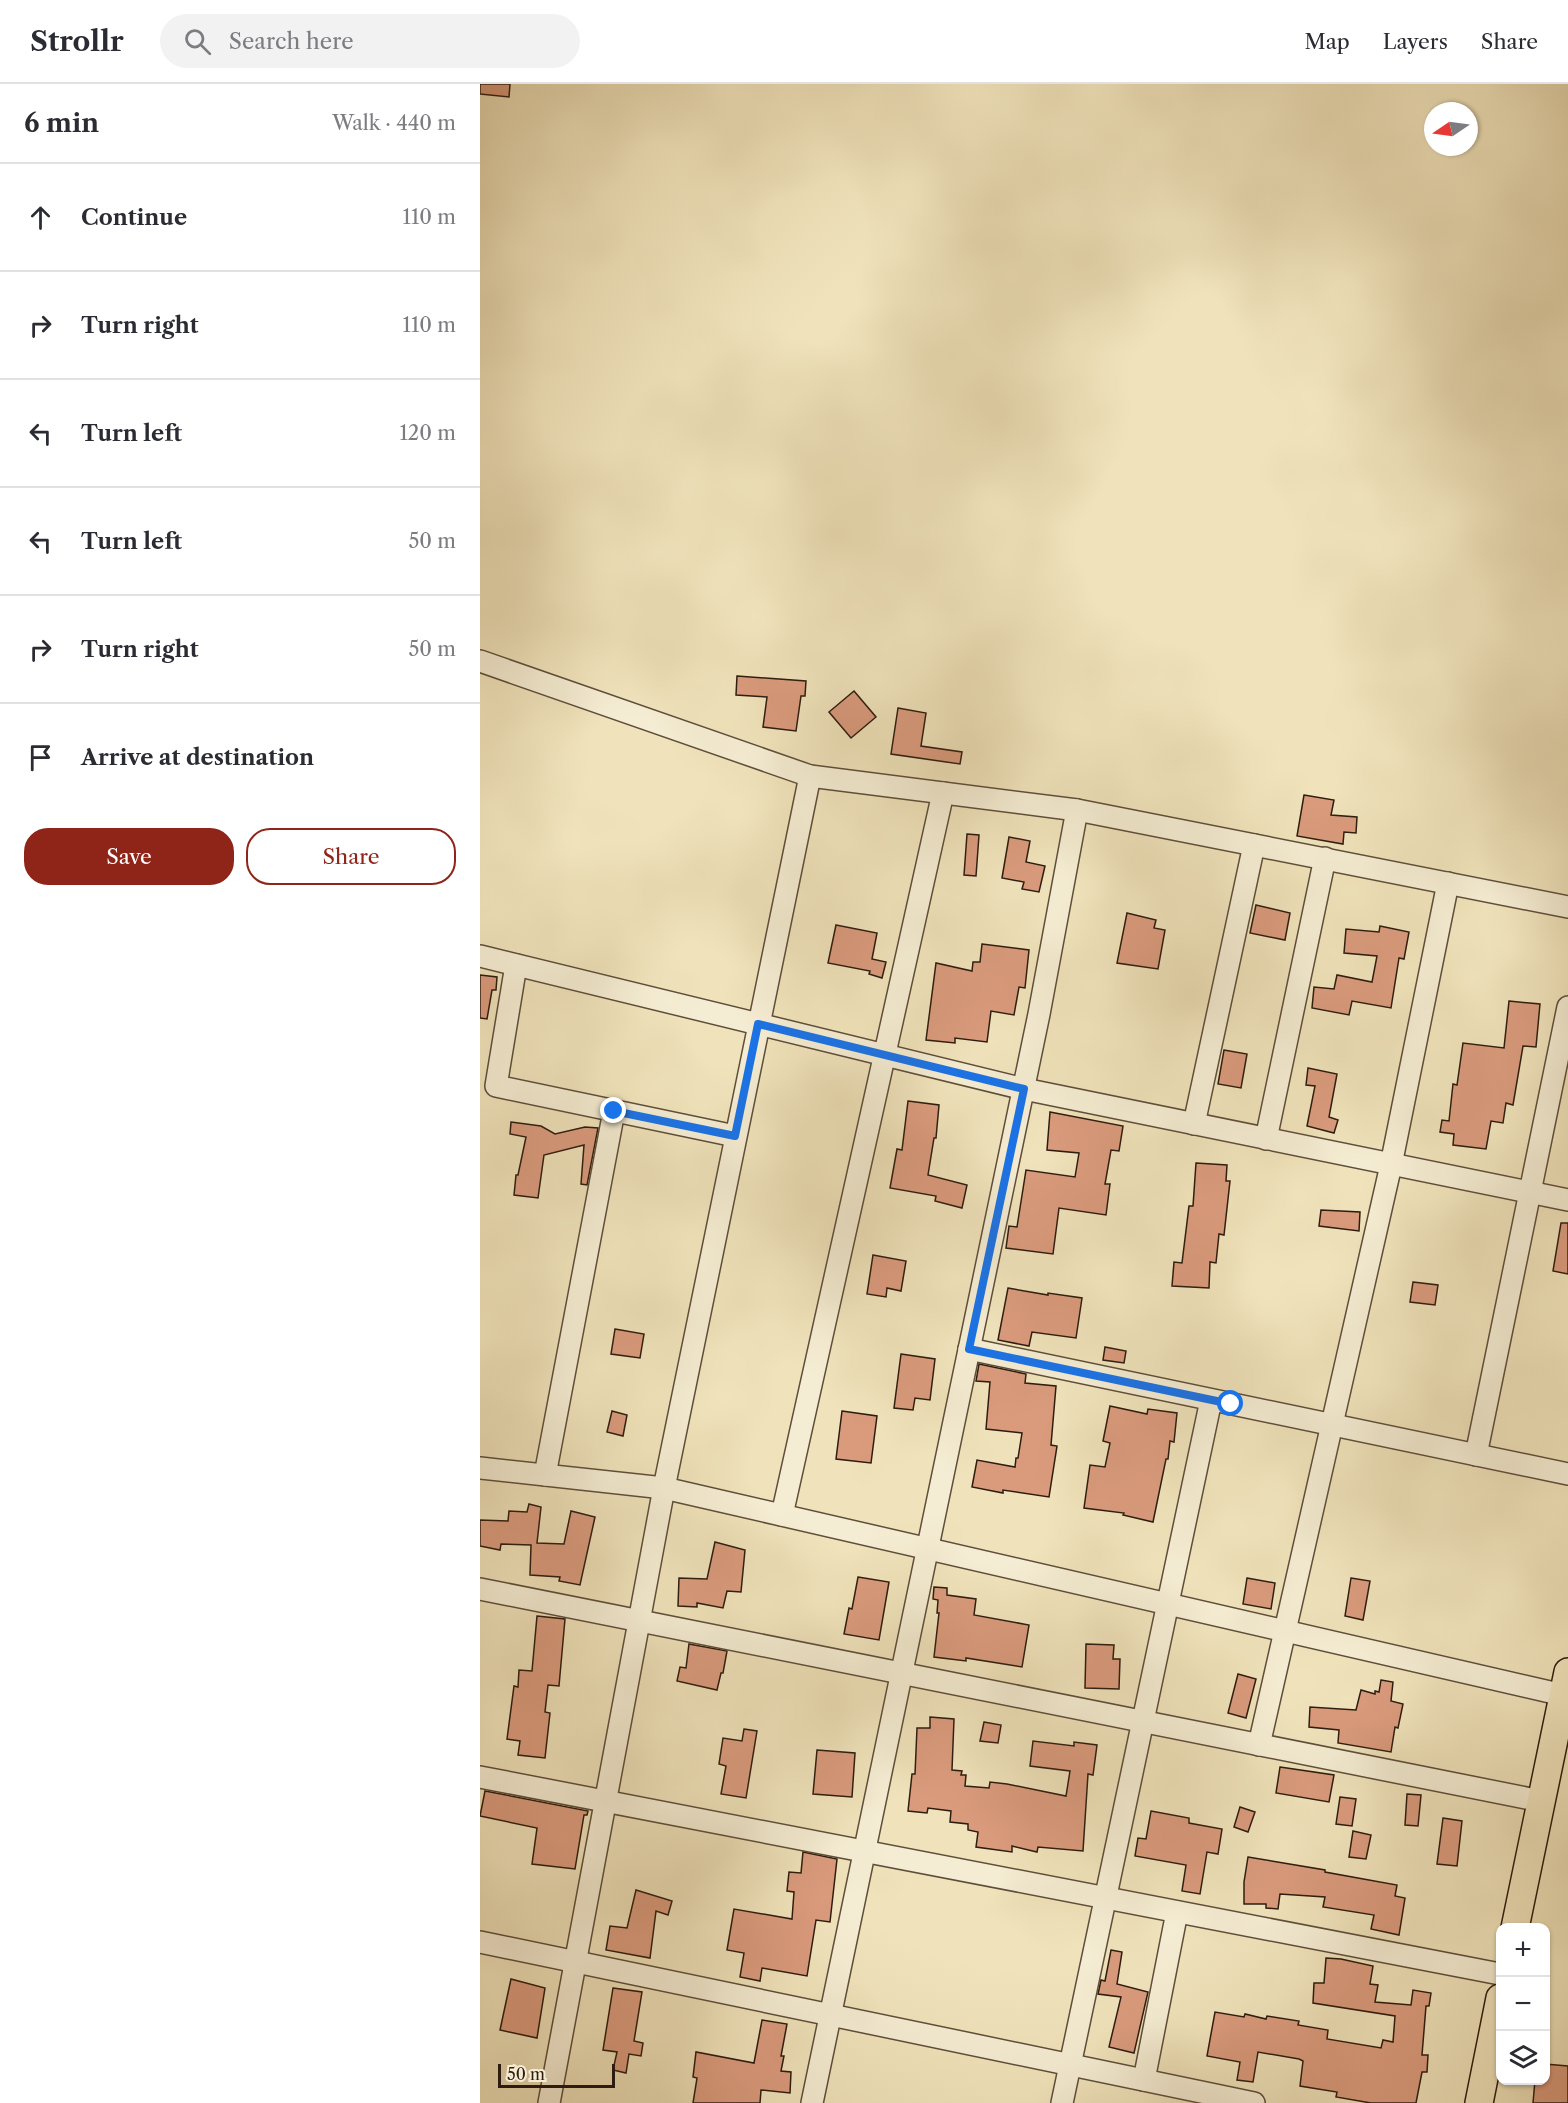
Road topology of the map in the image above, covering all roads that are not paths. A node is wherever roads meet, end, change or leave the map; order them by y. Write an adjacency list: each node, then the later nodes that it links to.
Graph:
1 (480, 661): 2 (street)
2 (810, 776): 3 (street); 12 (street)
3 (943, 793): 4 (street); 13 (street)
4 (1077, 810): 5 (street); 14 (street)
5 (1254, 845): 6 (street); 16 (street)
6 (1325, 858): 7 (street); 18 (street)
7 (1448, 883): 8 (street); 19 (street)
8 (1568, 907)
9 (480, 956): 10 (street)
10 (516, 965): 12 (street); 15 (street)
11 (1568, 1007): 20 (street)
12 (758, 1024): 13 (street); 17 (street)
13 (885, 1055): 14 (street); 30 (street)
14 (1024, 1089): 16 (street); 22 (street)
15 (614, 1111): 17 (street); 28 (street)
16 (1194, 1124): 18 (street)
17 (735, 1136): 29 (street)
18 (1266, 1139): 19 (street)
19 (1391, 1164): 20 (street); 24 (street)
20 (1530, 1192): 21 (street); 25 (street)
21 (1568, 1200)
22 (969, 1349): 23 (street); 31 (street)
23 (1211, 1400): 24 (street); 33 (street)
24 (1332, 1425): 25 (street); 35 (street)
25 (1476, 1455): 27 (street)
26 (480, 1468): 28 (street)
27 (1568, 1474)
28 (545, 1475): 29 (street)
29 (663, 1488): 30 (street); 34 (street)
30 (782, 1515): 31 (street)
31 (928, 1549): 33 (street); 36 (street)
32 (480, 1589): 34 (street)
33 (1167, 1604): 35 (street); 38 (street)
34 (639, 1621): 36 (street); 41 (street)
35 (1285, 1631): 37 (street); 39 (street)
36 (902, 1673): 38 (street); 43 (street)
37 (1566, 1684): 42 (main road)
38 (1142, 1722): 39 (street); 44 (street)
39 (1259, 1745): 42 (street)
40 (480, 1777): 41 (street)
41 (605, 1801): 43 (street); 48 (street)
42 (1541, 1801): 46 (main road)
43 (864, 1851): 44 (street); 50 (street)
44 (1105, 1898): 45 (street); 52 (street)
45 (1177, 1912): 49 (street); 53 (street)
46 (1516, 1923)
47 (480, 1942): 48 (street)
48 (575, 1962): 50 (street); 55 (street)
49 (1496, 1973)
50 (830, 2015): 52 (street); 56 (street)
51 (1496, 2018): 59 (main road)
52 (1070, 2065): 53 (street); 57 (street)
53 (1144, 2080): 54 (street)
54 (1208, 2098): 58 (street)
55 (549, 2103)
56 (812, 2103)
57 (1062, 2103)
58 (1254, 2103)
59 (1479, 2103)

